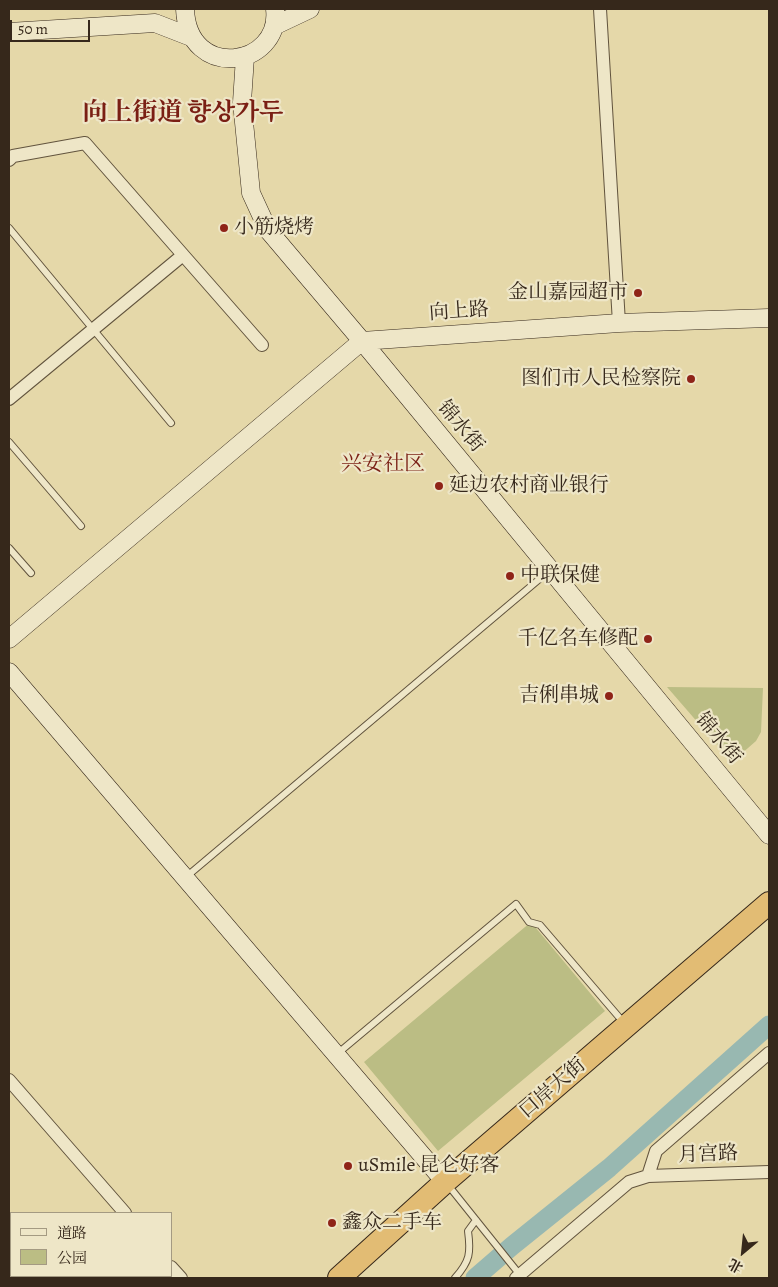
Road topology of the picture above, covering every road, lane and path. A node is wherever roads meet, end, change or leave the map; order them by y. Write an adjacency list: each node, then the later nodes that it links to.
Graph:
1 (185, 9): 6 (street)
2 (310, 9): 4 (street)
3 (600, 9): 12 (street)
4 (274, 17): 7 (street)
5 (9, 32): 6 (street)
6 (191, 37): 7 (street)
7 (244, 57): 14 (street, 锦水街)
8 (9, 160): 10 (street)
9 (9, 228): 13 (lane)
10 (183, 255): 13 (street); 15 (street)
11 (769, 318): 12 (street, 向上路)
12 (619, 323): 14 (street, 向上路)
13 (93, 329): 16 (street); 17 (lane)
14 (362, 341): 21 (street, 锦水街); 23 (street)
15 (262, 345)
16 (9, 399)
17 (171, 423)
18 (9, 442): 19 (lane)
19 (81, 526)
20 (9, 548): 22 (lane)
21 (551, 570): 25 (street, 锦水街); 26 (lane)
22 (30, 572)
23 (9, 639)
24 (9, 672): 26 (street)
25 (769, 835)
26 (185, 878): 29 (street)
27 (769, 903): 28 (highway, 口岸大街)
28 (627, 1026): 29 (lane); 34 (highway, 口岸大街)
29 (336, 1054): 34 (street)
30 (769, 1054): 33 (street)
31 (9, 1080): 35 (street)
32 (769, 1172): 33 (street, 月宫路)
33 (648, 1176): 38 (street)
34 (445, 1182): 36 (lane); 40 (highway, 口岸大街)
35 (124, 1212)
36 (476, 1220): 38 (lane); 41 (lane)
37 (172, 1268): 39 (street)
38 (518, 1277)
39 (181, 1278)
40 (338, 1278)
41 (455, 1278)

